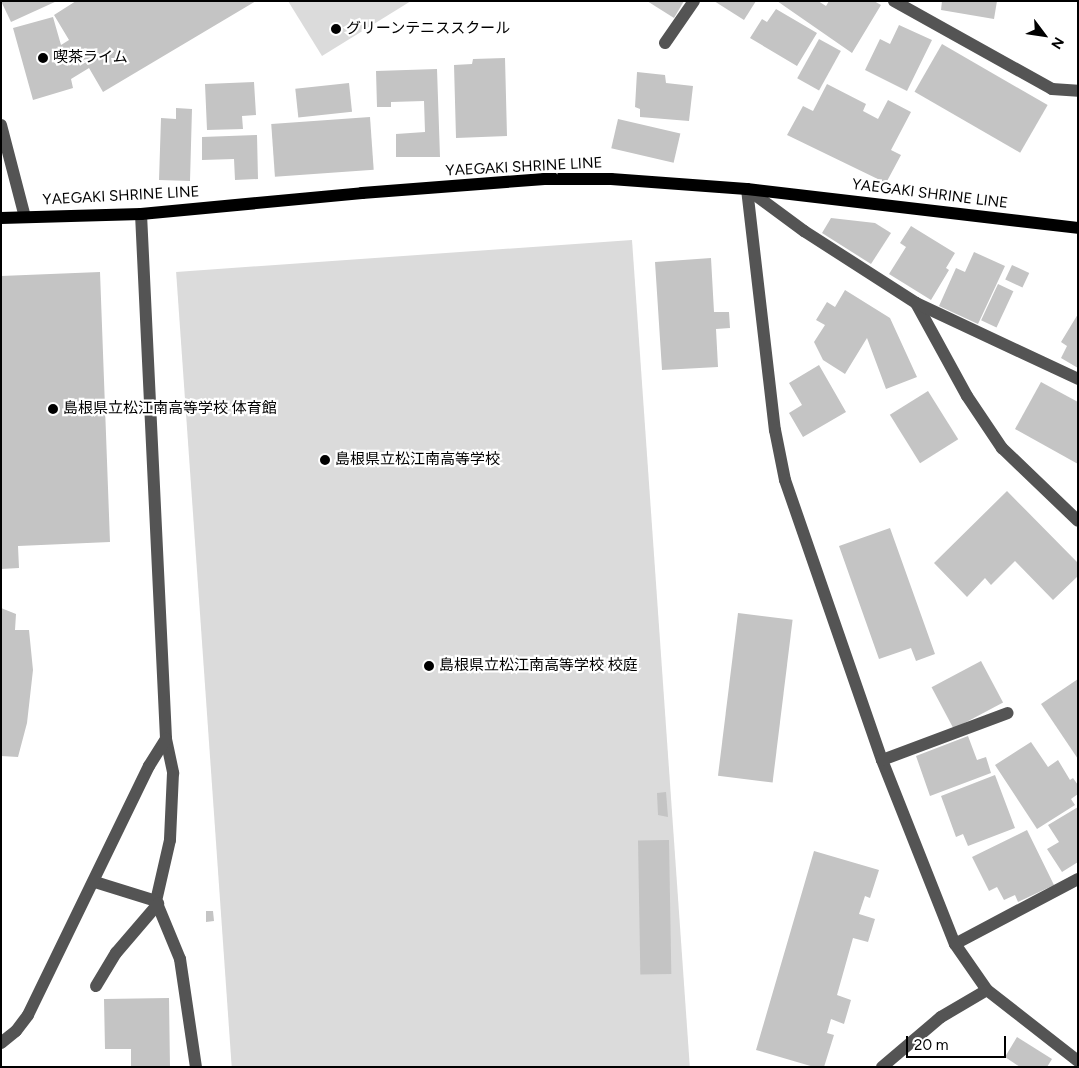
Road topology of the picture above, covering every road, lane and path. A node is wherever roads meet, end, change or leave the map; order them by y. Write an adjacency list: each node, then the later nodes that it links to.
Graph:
1 (694, 1): 3 (street)
2 (894, 1): 4 (street)
3 (665, 44)
4 (1078, 91)
5 (1, 125): 8 (street)
6 (747, 189): 7 (main road, YAEGAKI SHRINE LINE); 10 (main road, YAEGAKI SHRINE LINE); 11 (street); 16 (street)
7 (142, 214): 8 (main road, YAEGAKI SHRINE LINE); 15 (street)
8 (25, 217): 9 (main road, YAEGAKI SHRINE LINE)
9 (1, 218)
10 (1078, 228)
11 (916, 303): 12 (street); 13 (street)
12 (1078, 379)
13 (1078, 521)
14 (1008, 713): 16 (street)
15 (166, 739): 18 (street); 19 (street)
16 (882, 760): 20 (street)
17 (1078, 879): 20 (street)
18 (95, 882): 19 (street); 23 (street)
19 (157, 903): 21 (street); 25 (street)
20 (955, 944): 22 (street)
21 (96, 986)
22 (987, 990): 24 (street); 26 (street)
23 (1, 1043)
24 (1078, 1061)
25 (196, 1067)
26 (882, 1067)

